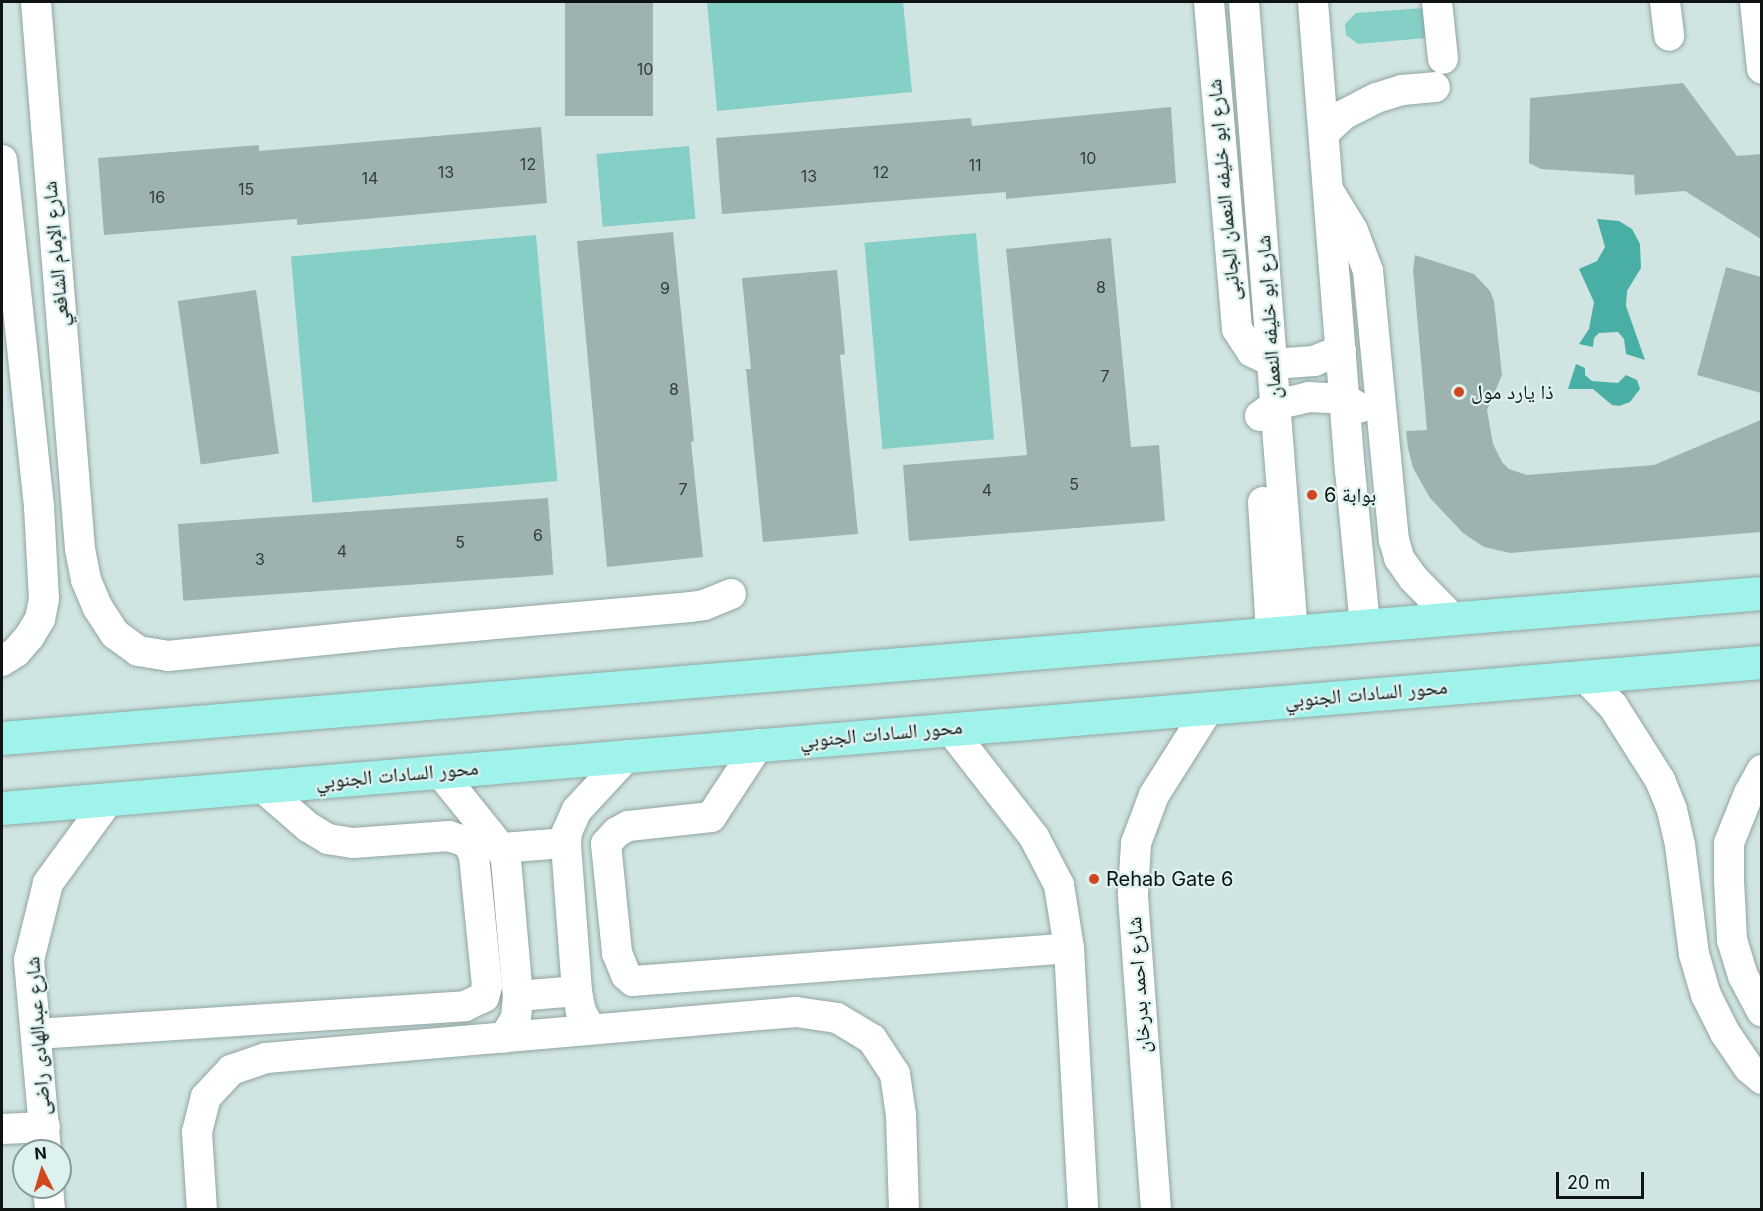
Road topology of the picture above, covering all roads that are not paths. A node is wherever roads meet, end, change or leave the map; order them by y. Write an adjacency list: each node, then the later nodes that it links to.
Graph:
1 (36, 2): 18 (street, شارع الإمام الشافعي)
2 (1209, 2): 14 (street, شارع ابو خليفه النعمان الجانبى)
3 (1244, 2): 14 (street, شارع ابو خليفه النعمان)
4 (1313, 2): 10 (street)
5 (1437, 2): 10 (street)
6 (1665, 2): 8 (street)
7 (1756, 15): 9 (street)
8 (1669, 36)
9 (1761, 69)
10 (1325, 132): 12 (street)
11 (2, 160): 16 (street)
12 (1327, 188): 13 (street); 22 (street)
13 (1341, 350): 14 (street); 15 (street)
14 (1271, 361): 17 (street, شارع ابو خليفه النعمان)
15 (1345, 399): 17 (street); 23 (street)
16 (15, 405): 19 (street)
17 (1275, 405): 24 (street, شارع ابو خليفه النعمان)
18 (75, 506): 19 (street); 21 (street, شارع الإمام الشافعي)
19 (39, 507): 25 (street)
20 (1761, 593): 22 (main road)
21 (731, 594)
22 (1452, 618): 23 (main road)
23 (1373, 625): 24 (main road)
24 (1282, 633): 30 (main road)
25 (2, 661)
26 (1761, 662): 27 (main road, محور السادات الجنوبي)
27 (1584, 676): 28 (main road, محور السادات الجنوبي); 40 (street)
28 (1209, 708): 29 (main road, محور السادات الجنوبي); 57 (street, شارع احمد بدرخان)
29 (950, 729): 31 (main road, محور السادات الجنوبي); 44 (street)
30 (2, 738)
31 (759, 744): 32 (main road, محور السادات الجنوبي); 44 (street)
32 (628, 755): 34 (main road, محور السادات الجنوبي); 38 (street)
33 (1761, 770): 39 (street)
34 (439, 771): 35 (main road, محور السادات الجنوبي); 41 (street)
35 (261, 786): 36 (main road, محور السادات الجنوبي); 49 (street)
36 (110, 798): 37 (main road, محور السادات الجنوبي); 49 (street, شارع عبدالهادى راضى)
37 (2, 808)
38 (566, 843): 41 (street); 45 (street)
39 (1729, 843): 40 (street); 42 (street)
40 (1680, 845): 43 (street)
41 (501, 848): 46 (street)
42 (1731, 916): 43 (street); 47 (street)
43 (1690, 919): 51 (street)
44 (1069, 948): 56 (street)
45 (577, 991): 46 (street); 48 (street)
46 (518, 996): 50 (street)
47 (1761, 1011)
48 (591, 1029): 50 (street); 55 (street)
49 (36, 1034): 53 (street, شارع عبدالهادى راضى)
50 (504, 1038): 54 (street)
51 (1761, 1079)
52 (2, 1129): 53 (street)
53 (45, 1139)
54 (202, 1209)
55 (904, 1209)
56 (1083, 1209)
57 (1156, 1209)

